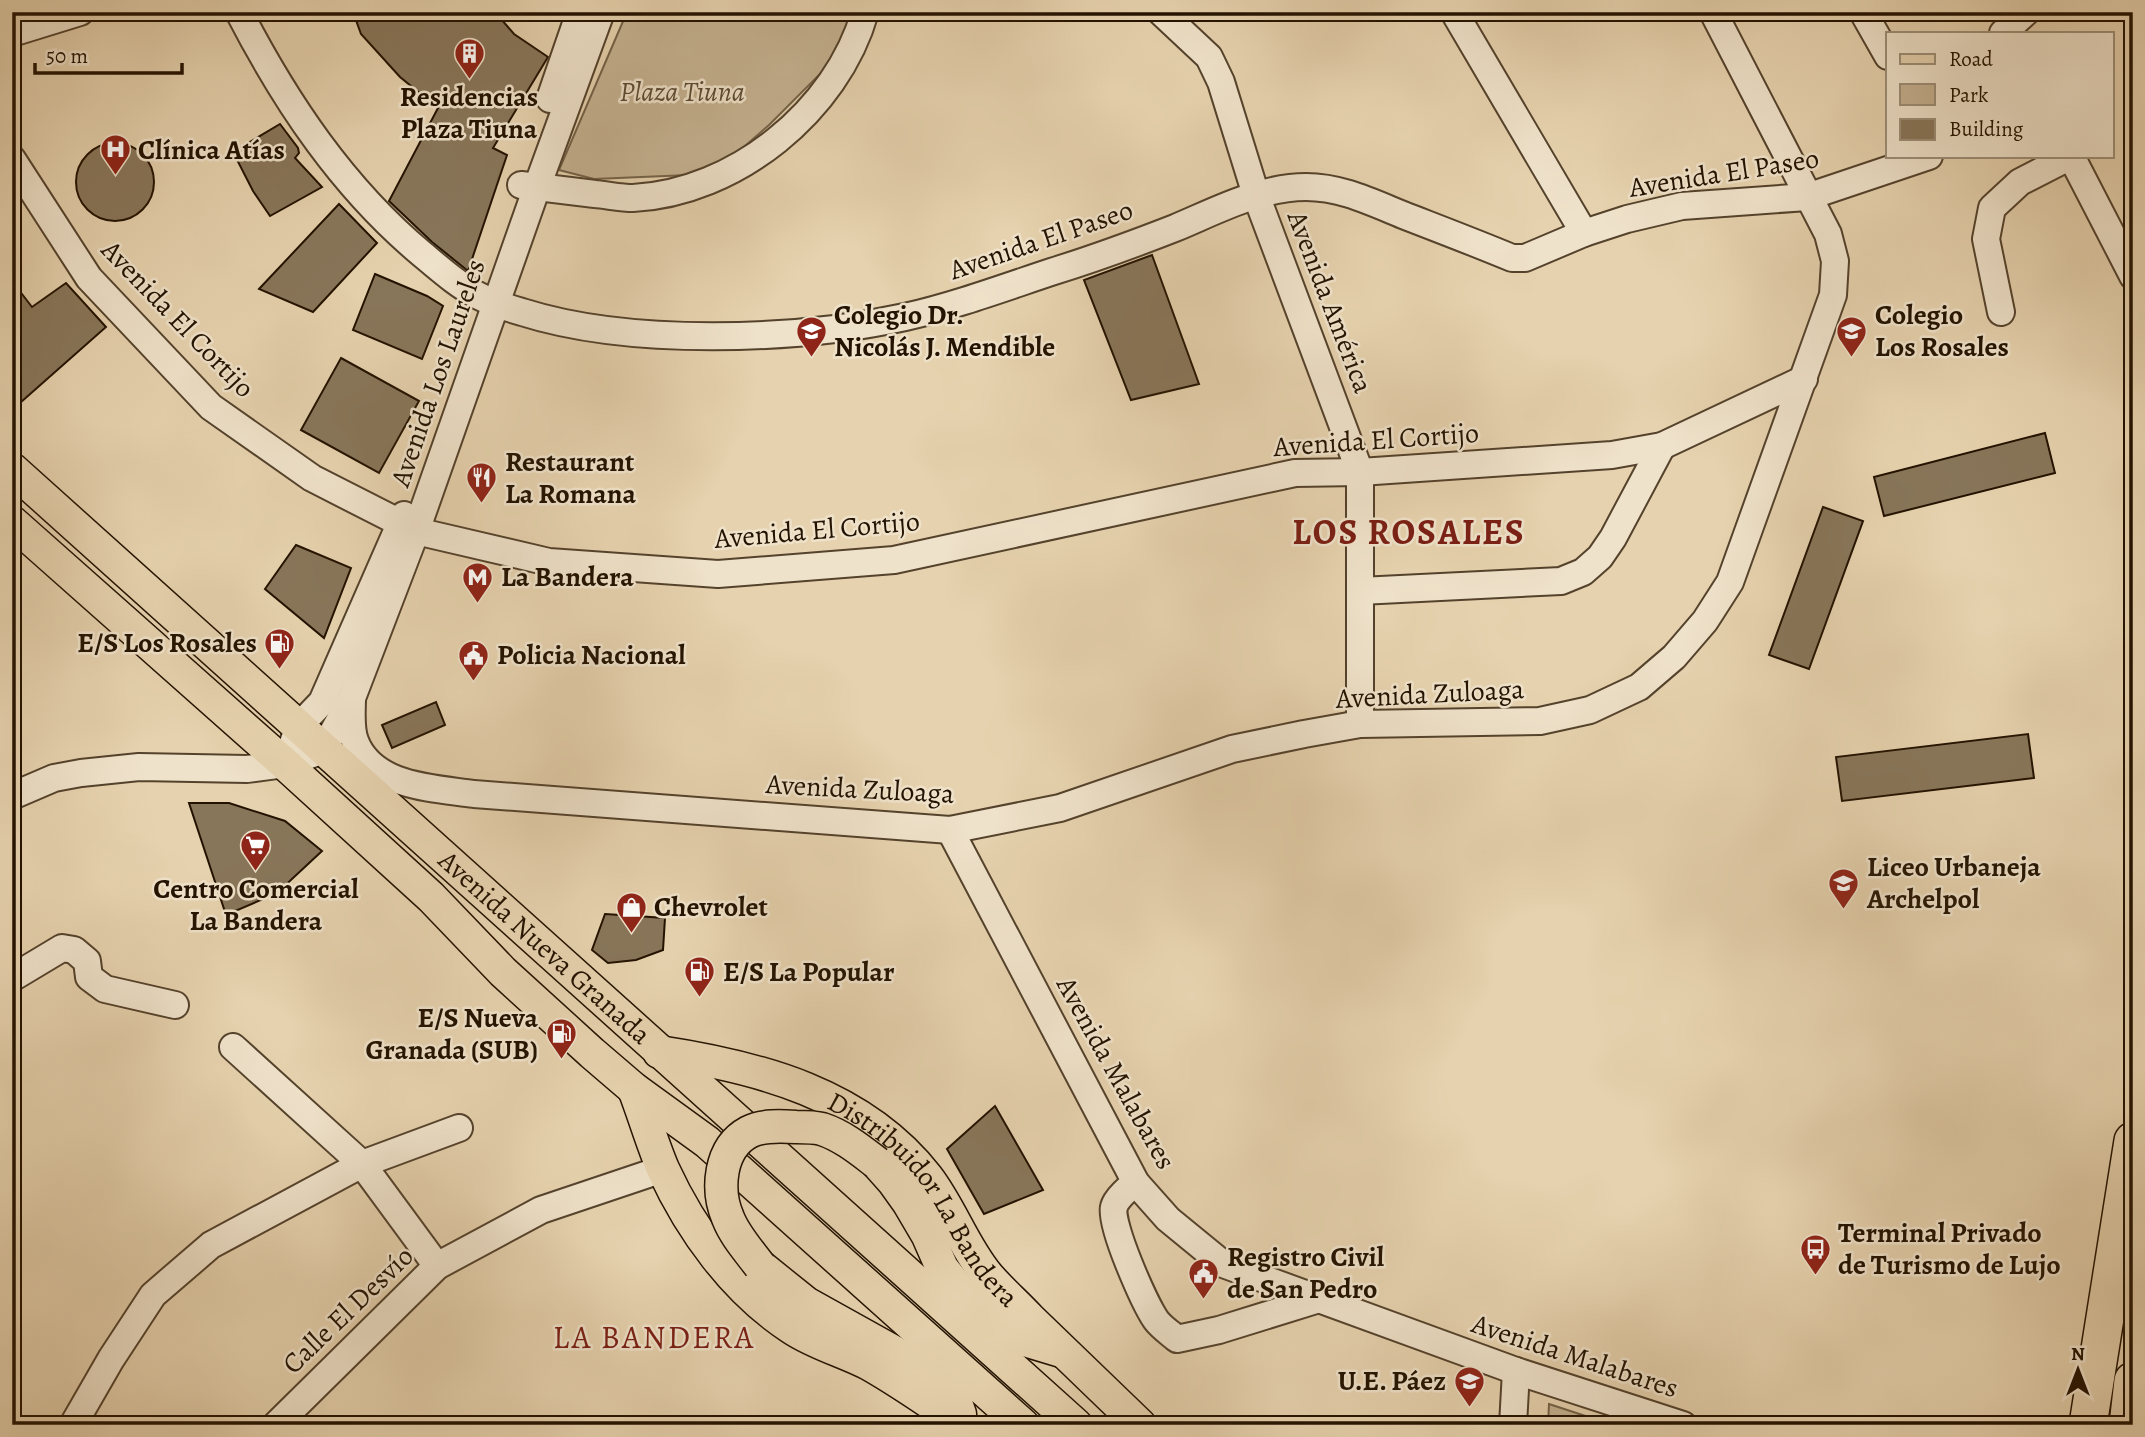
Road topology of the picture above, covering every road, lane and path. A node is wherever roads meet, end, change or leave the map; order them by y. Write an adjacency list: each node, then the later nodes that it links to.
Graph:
1 (80, 12): 12 (street)
2 (239, 12): 23 (street, Avenida El Paseo)
3 (580, 12): 18 (street, Avenida Los Laureles)
4 (601, 12): 18 (street, Avenida Los Laureles)
5 (865, 12): 18 (street)
6 (1161, 12): 19 (street, Avenida América)
7 (1454, 12): 21 (street)
8 (1713, 12): 20 (street, Avenida Zuloaga)
9 (1863, 12): 13 (street)
10 (2026, 12): 11 (street)
11 (2003, 27)
12 (12, 33)
13 (1886, 52)
14 (1923, 158): 20 (street, Avenida El Paseo)
15 (2067, 158): 24 (street)
16 (2072, 158): 22 (street)
17 (12, 159): 29 (street, Avenida El Cortijo)
18 (529, 186): 23 (street, Avenida Los Laureles)
19 (1256, 195): 21 (street, Avenida El Paseo); 23 (street, Avenida El Paseo); 28 (street, Avenida América)
20 (1807, 197): 21 (street, Avenida El Paseo); 25 (street, Avenida Zuloaga)
21 (1584, 233)
22 (2133, 276)
23 (489, 300): 29 (street, Avenida Los Laureles)
24 (2001, 312)
25 (1804, 380): 26 (street, Avenida El Cortijo); 33 (street, Avenida Zuloaga)
26 (1662, 446): 28 (street, Avenida El Cortijo); 31 (street)
27 (12, 470): 34 (main road, Avenida Nueva Granada)
28 (1360, 472): 29 (street, Avenida El Cortijo); 31 (street, Avenida América)
29 (409, 527): 32 (street, Avenida Los Laureles); 34 (street, Avenida Los Laureles)
30 (16, 534): 36 (main road, Avenida Nueva Granada)
31 (1360, 592): 33 (street, Avenida América)
32 (352, 698): 35 (street, Avenida Los Laureles); 37 (street, Avenida Zuloaga)
33 (1360, 724): 40 (street, Avenida Zuloaga)
34 (299, 726): 35 (main road, Avenida Nueva Granada); 36 (street)
35 (323, 750): 36 (street); 39 (main road, Avenida Nueva Granada)
36 (285, 764): 38 (street); 45 (main road, Avenida Nueva Granada)
37 (474, 794): 39 (street, Avenida Zuloaga); 40 (street, Avenida Zuloaga)
38 (12, 796)
39 (389, 807): 44 (main road, Avenida Nueva Granada)
40 (950, 830): 50 (street, Avenida Malabares)
41 (12, 978): 42 (street)
42 (175, 1004)
43 (233, 1047): 48 (street)
44 (659, 1052): 54 (main road, Distribuidor La Bandera); 57 (main road, Avenida Nueva Granada)
45 (634, 1089): 49 (main road); 59 (main road, Avenida Nueva Granada)
46 (459, 1128): 48 (street)
47 (2133, 1141): 68 (highway)
48 (362, 1164): 51 (street); 60 (street)
49 (663, 1169): 51 (street, Calle El Desvío); 62 (main road)
50 (1136, 1183): 53 (street, Avenida Malabares); 53 (street)
51 (437, 1266): 61 (street, Calle El Desvío)
52 (942, 1268): 54 (main road); 55 (main road, bridge); 57 (main road)
53 (1319, 1299): 56 (street, Avenida Malabares)
54 (1062, 1351): 65 (main road, Distribuidor La Bandera)
55 (894, 1352): 59 (main road); 62 (main road)
56 (1516, 1371): 66 (street); 67 (street, Avenida Malabares)
57 (1018, 1374): 64 (main road, Avenida Nueva Granada)
58 (2133, 1381): 69 (highway)
59 (984, 1390): 63 (main road, Avenida Nueva Granada)
60 (73, 1425)
61 (276, 1425)
62 (963, 1425)
63 (1023, 1425)
64 (1076, 1425)
65 (1140, 1425)
66 (1513, 1425)
67 (1683, 1425)
68 (2088, 1425)
69 (2128, 1425)

